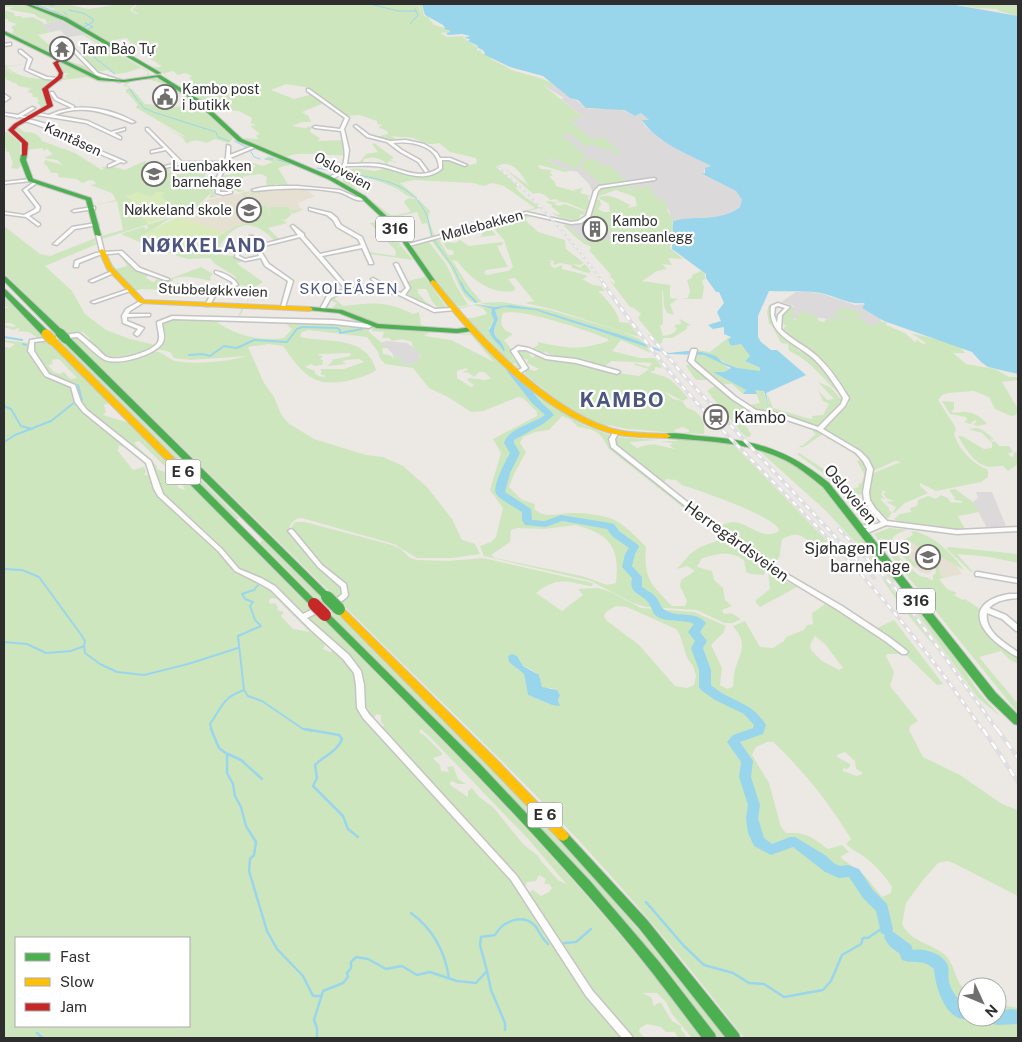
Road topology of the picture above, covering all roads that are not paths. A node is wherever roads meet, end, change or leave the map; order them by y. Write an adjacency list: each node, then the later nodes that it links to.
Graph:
1 (26, 4): 8 (main road, Osloveien / 316)
2 (4, 32): 7 (main road)
3 (62, 38): 10 (street)
4 (10, 44): 5 (street)
5 (4, 45)
6 (20, 51): 9 (street)
7 (60, 60): 9 (main road); 10 (main road)
8 (156, 75): 10 (main road); 28 (main road, Osloveien / 316)
9 (59, 79): 17 (main road)
10 (120, 81)
11 (308, 90): 23 (street)
12 (52, 93): 15 (street)
13 (4, 95): 14 (street)
14 (4, 101)
15 (73, 107): 17 (street); 18 (street)
16 (4, 114): 17 (street)
17 (32, 116): 24 (street); 37 (street, Kantåsen); 43 (main road)
18 (134, 122)
19 (356, 126): 26 (street)
20 (315, 127): 23 (street)
21 (124, 129): 24 (street)
22 (147, 129): 29 (street)
23 (342, 130): 35 (street)
24 (111, 133): 25 (street)
25 (120, 138)
26 (390, 142): 32 (street); 39 (street)
27 (228, 146): 31 (street)
28 (254, 147): 31 (street); 40 (main road, Osloveien / 316)
29 (167, 149): 30 (street); 33 (street)
30 (152, 152)
31 (228, 157): 34 (street)
32 (440, 159): 35 (street); 36 (street)
33 (181, 163): 34 (street); 38 (street)
34 (224, 163): 42 (street)
35 (345, 164): 40 (street)
36 (465, 165)
37 (109, 166)
38 (166, 167)
39 (426, 171)
40 (330, 178): 46 (main road, Osloveien / 316)
41 (654, 179): 59 (street, Møllebakken)
42 (217, 181)
43 (33, 182): 44 (street); 47 (main road); 51 (street)
44 (4, 183)
45 (254, 190): 46 (street)
46 (365, 199): 59 (main road, Osloveien / 316)
47 (93, 208): 48 (street); 56 (main road)
48 (74, 210)
49 (311, 210): 60 (street)
50 (4, 213): 51 (street)
51 (27, 216): 52 (street)
52 (38, 225)
53 (294, 226): 54 (street)
54 (302, 235): 58 (street); 62 (street)
55 (250, 237): 58 (street)
56 (100, 241): 57 (street); 66 (street); 67 (main road, Stubbeløkkveien); 70 (street)
57 (55, 244)
58 (262, 244): 63 (street)
59 (407, 245): 83 (main road, Osloveien / 316)
60 (364, 246): 62 (street); 64 (street)
61 (238, 251): 63 (street)
62 (320, 255): 73 (street)
63 (261, 257): 81 (street, Stubbeløkkveien)
64 (371, 263)
65 (396, 264): 77 (street)
66 (76, 266)
67 (114, 272): 72 (street); 74 (main road, Stubbeløkkveien)
68 (217, 272): 80 (street)
69 (4, 278): 90 (main road, E 6)
70 (167, 279)
71 (373, 279): 75 (street)
72 (91, 281)
73 (348, 289): 75 (street); 82 (street)
74 (131, 290): 78 (street); 79 (main road, Stubbeløkkveien)
75 (380, 290): 77 (street)
76 (4, 291): 90 (main road, E 6)
77 (403, 294): 83 (street)
78 (93, 302)
79 (142, 302): 80 (main road, Stubbeløkkveien); 85 (street, Stubbeløkkveien)
80 (207, 305): 81 (main road, Stubbeløkkveien)
81 (283, 308): 82 (main road, Stubbeløkkveien)
82 (322, 309): 87 (main road, Stubbeløkkveien)
83 (453, 309): 87 (main road, Osloveien / 316)
84 (148, 315): 85 (street, Stubbeløkkveien)
85 (124, 316): 89 (street)
86 (369, 326): 106 (street)
87 (472, 329): 92 (main road, Osloveien / 316)
88 (779, 329): 88 (street); 94 (street)
89 (137, 334)
90 (56, 337): 103 (main road, E 6); 105 (main road, E 6)
91 (693, 353): 94 (street)
92 (519, 372): 93 (street); 95 (main road, Osloveien / 316)
93 (617, 372)
94 (819, 429): 96 (street)
95 (616, 432): 98 (main road, Osloveien / 316); 108 (street, Herregårdsveien)
96 (881, 525): 97 (street); 98 (street)
97 (1018, 529)
98 (861, 530): 110 (main road, Osloveien / 316)
99 (291, 531): 103 (street)
100 (978, 574): 101 (street)
101 (1018, 581)
102 (1018, 596): 104 (street)
103 (335, 602): 115 (main road, E 6)
104 (984, 609): 107 (street); 109 (street)
105 (318, 610): 106 (street); 114 (main road, E 6)
106 (302, 617): 113 (street)
107 (1018, 629)
108 (904, 652)
109 (1018, 655)
110 (992, 696): 111 (main road, Osloveien / 316); 112 (main road, Osloveien / 316)
111 (1018, 721)
112 (1018, 729)
113 (628, 1038)
114 (710, 1038)
115 (734, 1038)

